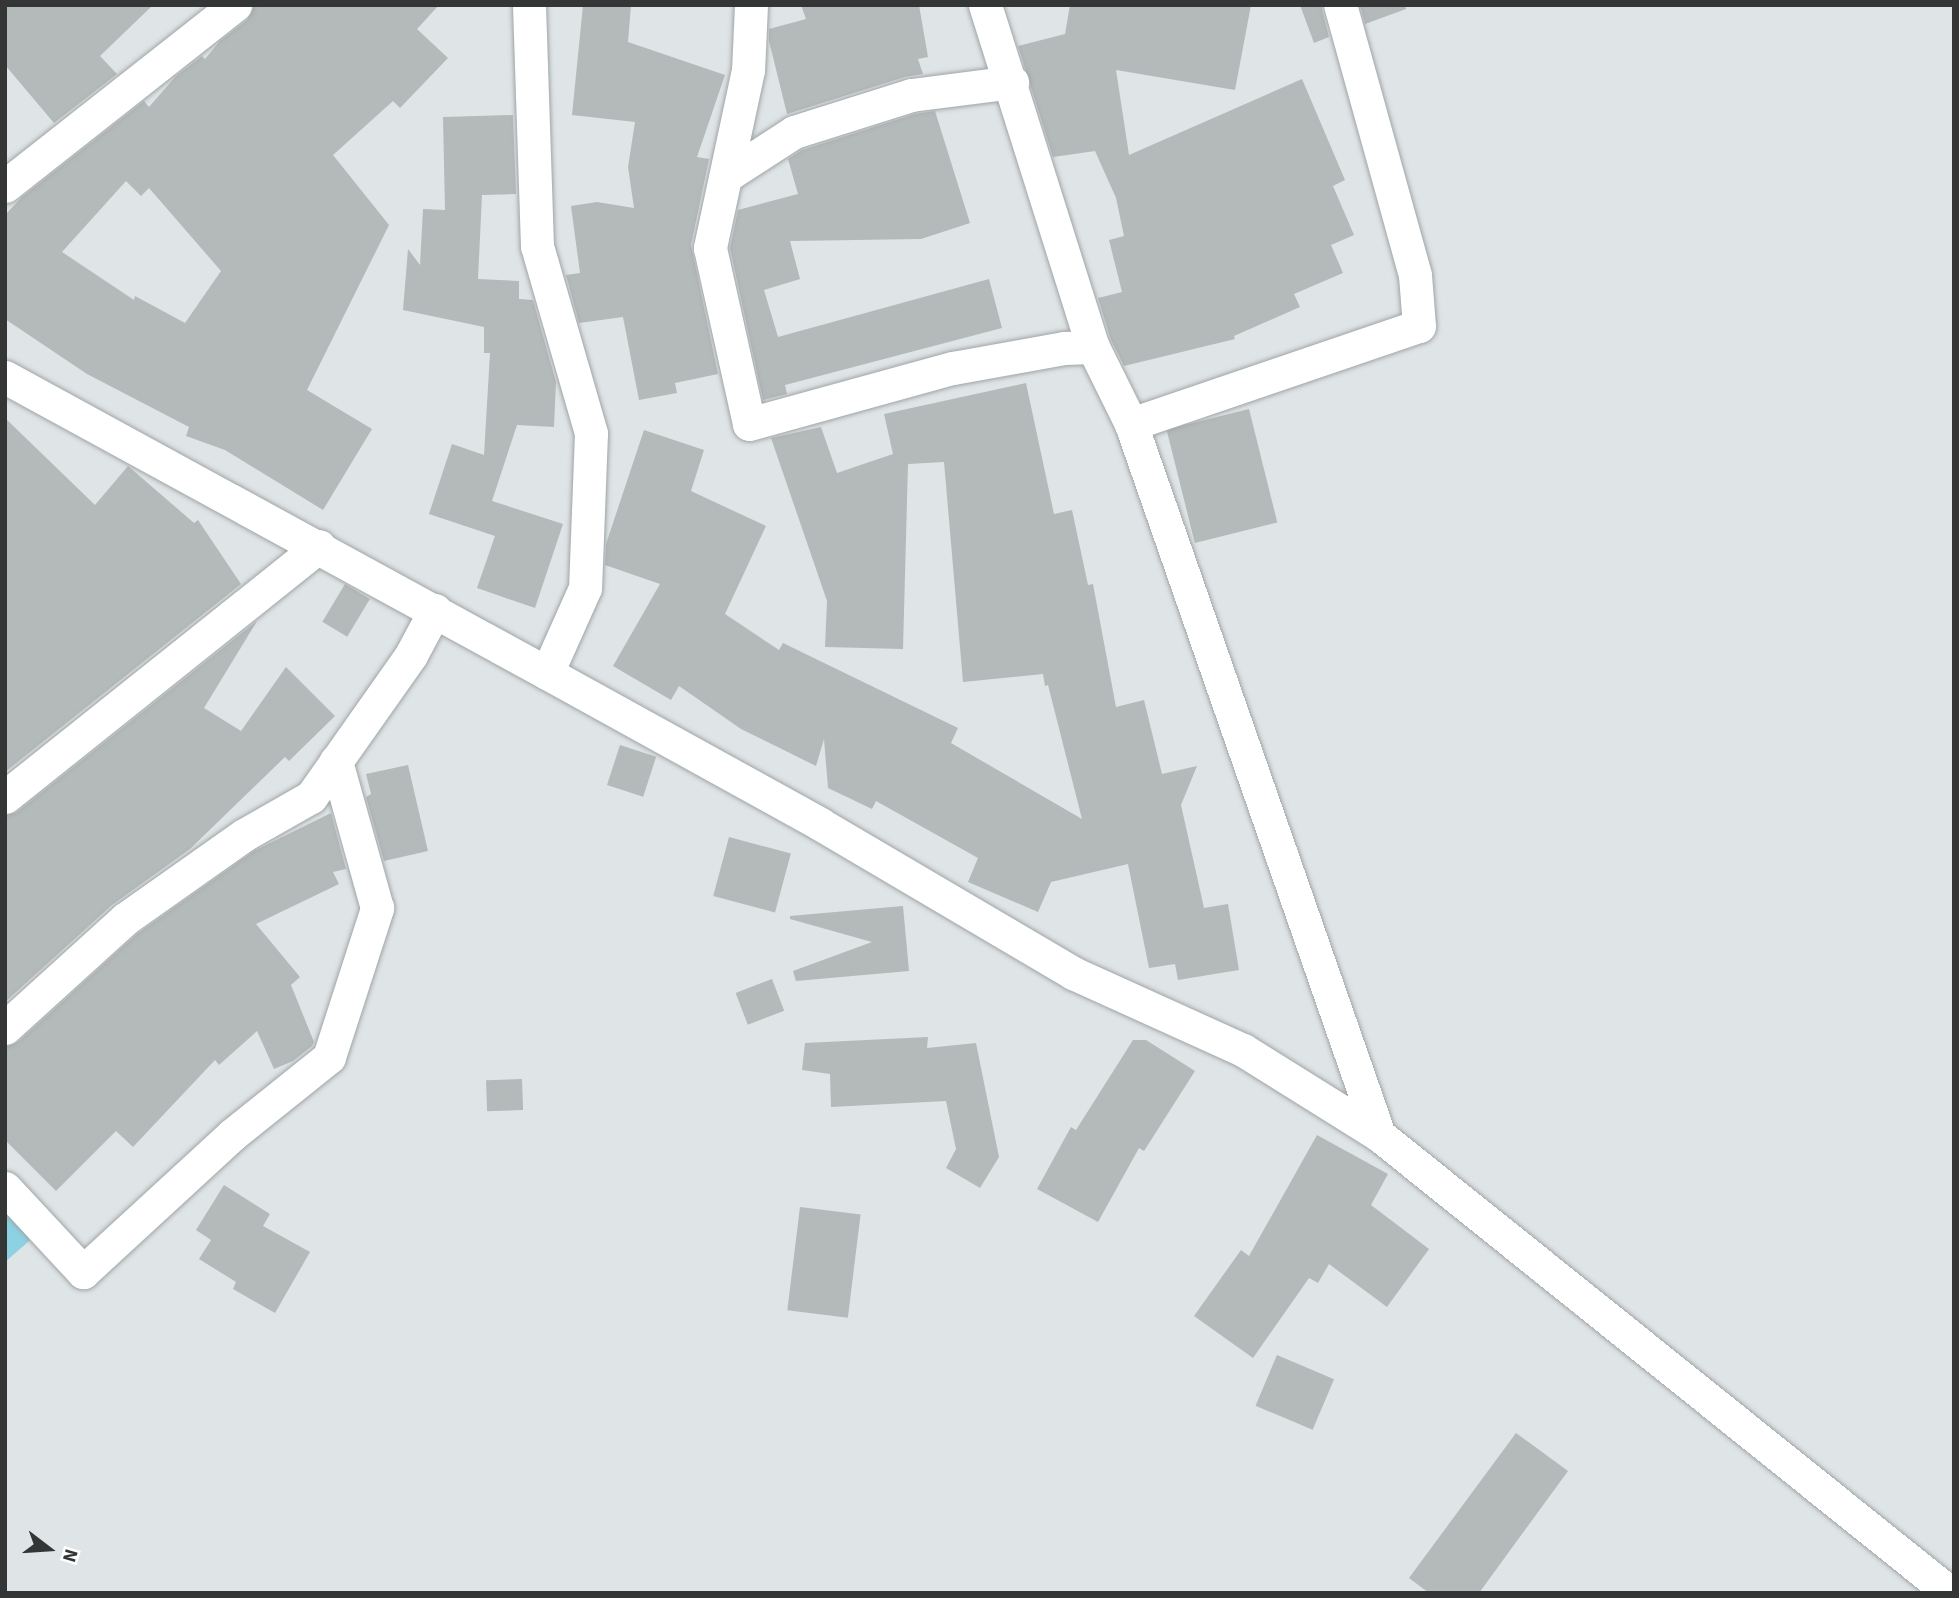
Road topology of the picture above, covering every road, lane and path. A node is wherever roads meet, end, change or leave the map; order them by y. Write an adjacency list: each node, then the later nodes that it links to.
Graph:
1 (235, 5): 8 (street)
2 (529, 5): 14 (street)
3 (751, 5): 7 (street)
4 (985, 5): 6 (street)
5 (1340, 5): 11 (street)
6 (1012, 82): 7 (street); 9 (street)
7 (726, 176): 9 (street)
8 (5, 186)
9 (1094, 347): 11 (street)
10 (5, 377): 12 (street)
11 (1131, 424): 18 (street)
12 (319, 546): 13 (street); 16 (street)
13 (435, 610): 14 (street); 15 (street)
14 (547, 673): 18 (street)
15 (337, 761): 17 (street); 19 (street)
16 (5, 797)
17 (5, 1028)
18 (1379, 1135): 20 (street)
19 (5, 1188)
20 (1950, 1593)

